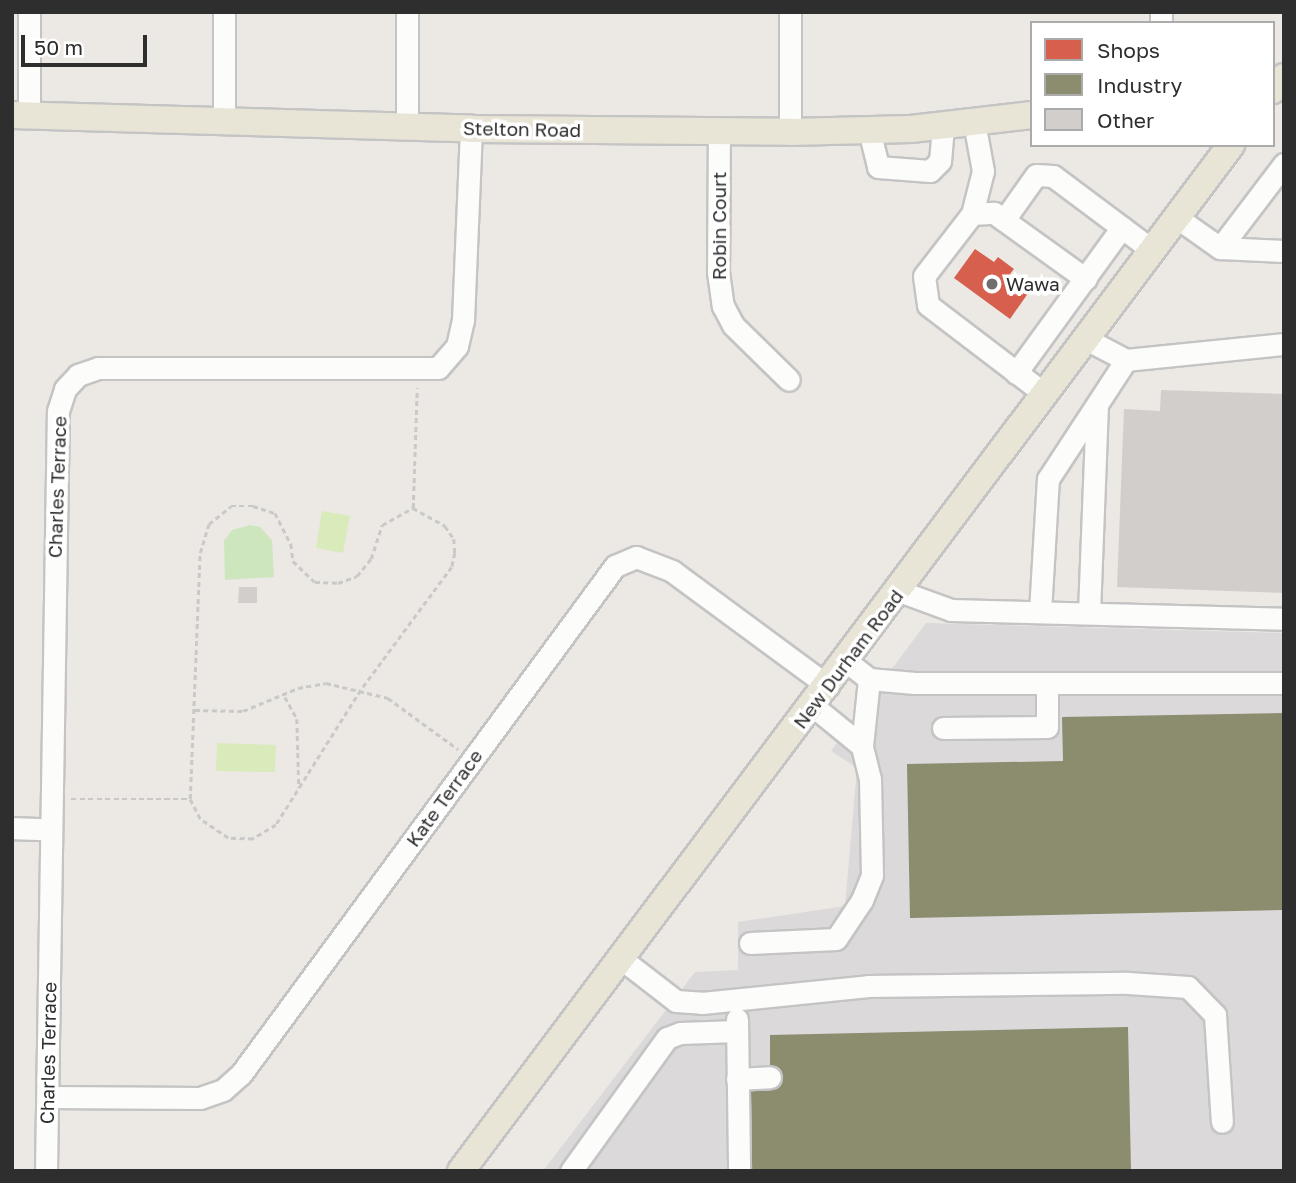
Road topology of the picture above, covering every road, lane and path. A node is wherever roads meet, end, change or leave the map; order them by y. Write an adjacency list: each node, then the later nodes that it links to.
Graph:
1 (29, 12): 5 (street)
2 (224, 12): 7 (street)
3 (407, 12): 10 (street)
4 (790, 12): 14 (street)
5 (20, 115): 7 (main road, Stelton Road)
6 (1030, 115): 8 (main road, Stelton Road)
7 (224, 121): 10 (main road, Stelton Road)
8 (974, 122): 9 (main road, Stelton Road); 17 (street)
9 (943, 125): 13 (main road, Stelton Road); 13 (street)
10 (407, 126): 11 (main road, Stelton Road)
11 (471, 129): 12 (main road, Stelton Road); 28 (street, Charles Terrace)
12 (719, 130): 14 (main road, Stelton Road); 30 (street, Robin Court)
13 (869, 130): 14 (main road, Stelton Road)
14 (790, 132)
15 (1224, 151): 18 (main road, New Durham Road)
16 (1284, 164): 21 (street)
17 (972, 214): 19 (street); 29 (street)
18 (1176, 217): 21 (street); 22 (main road, New Durham Road)
19 (1004, 220): 20 (street); 24 (street)
20 (1122, 227): 22 (street); 24 (street)
21 (1220, 248): 23 (street)
22 (1152, 250): 25 (main road, New Durham Road)
23 (1284, 251)
24 (1086, 279): 29 (street)
25 (1086, 339): 27 (street); 31 (main road, New Durham Road)
26 (1284, 344): 27 (street)
27 (1126, 360): 32 (street)
28 (418, 371): 33 (path); 50 (street, Charles Terrace)
29 (1016, 373): 31 (street)
30 (789, 380)
31 (1045, 394): 34 (main road, New Durham Road)
32 (1097, 408): 35 (street); 36 (street)
33 (413, 508): 42 (path); 45 (path)
34 (899, 591): 35 (street); 38 (main road, New Durham Road)
35 (1040, 612): 36 (street)
36 (1089, 613): 37 (street)
37 (1284, 619)
38 (846, 662): 39 (street); 43 (main road, New Durham Road)
39 (869, 679): 40 (street); 47 (street)
40 (1047, 683): 41 (street); 46 (street)
41 (1284, 683)
42 (361, 690): 44 (path); 48 (path); 49 (path)
43 (820, 696): 47 (street, Kate Terrace); 48 (street, Kate Terrace); 55 (main road, New Durham Road)
44 (285, 697): 45 (path); 49 (path)
45 (194, 710): 51 (path)
46 (943, 728)
47 (862, 746): 54 (street)
48 (472, 759): 60 (street, Kate Terrace)
49 (299, 791): 51 (path)
50 (50, 799): 51 (path); 53 (street, Charles Terrace)
51 (190, 799)
52 (12, 828): 53 (street)
53 (49, 829): 60 (street, Charles Terrace)
54 (750, 943)
55 (619, 957): 56 (street); 63 (main road, New Durham Road)
56 (737, 999): 57 (street); 61 (street)
57 (737, 1031): 59 (street); 64 (street)
58 (770, 1077): 59 (street)
59 (737, 1079): 65 (street)
60 (48, 1097): 62 (street, Charles Terrace)
61 (1222, 1122)
62 (46, 1171)
63 (461, 1171)
64 (570, 1171)
65 (738, 1171)

